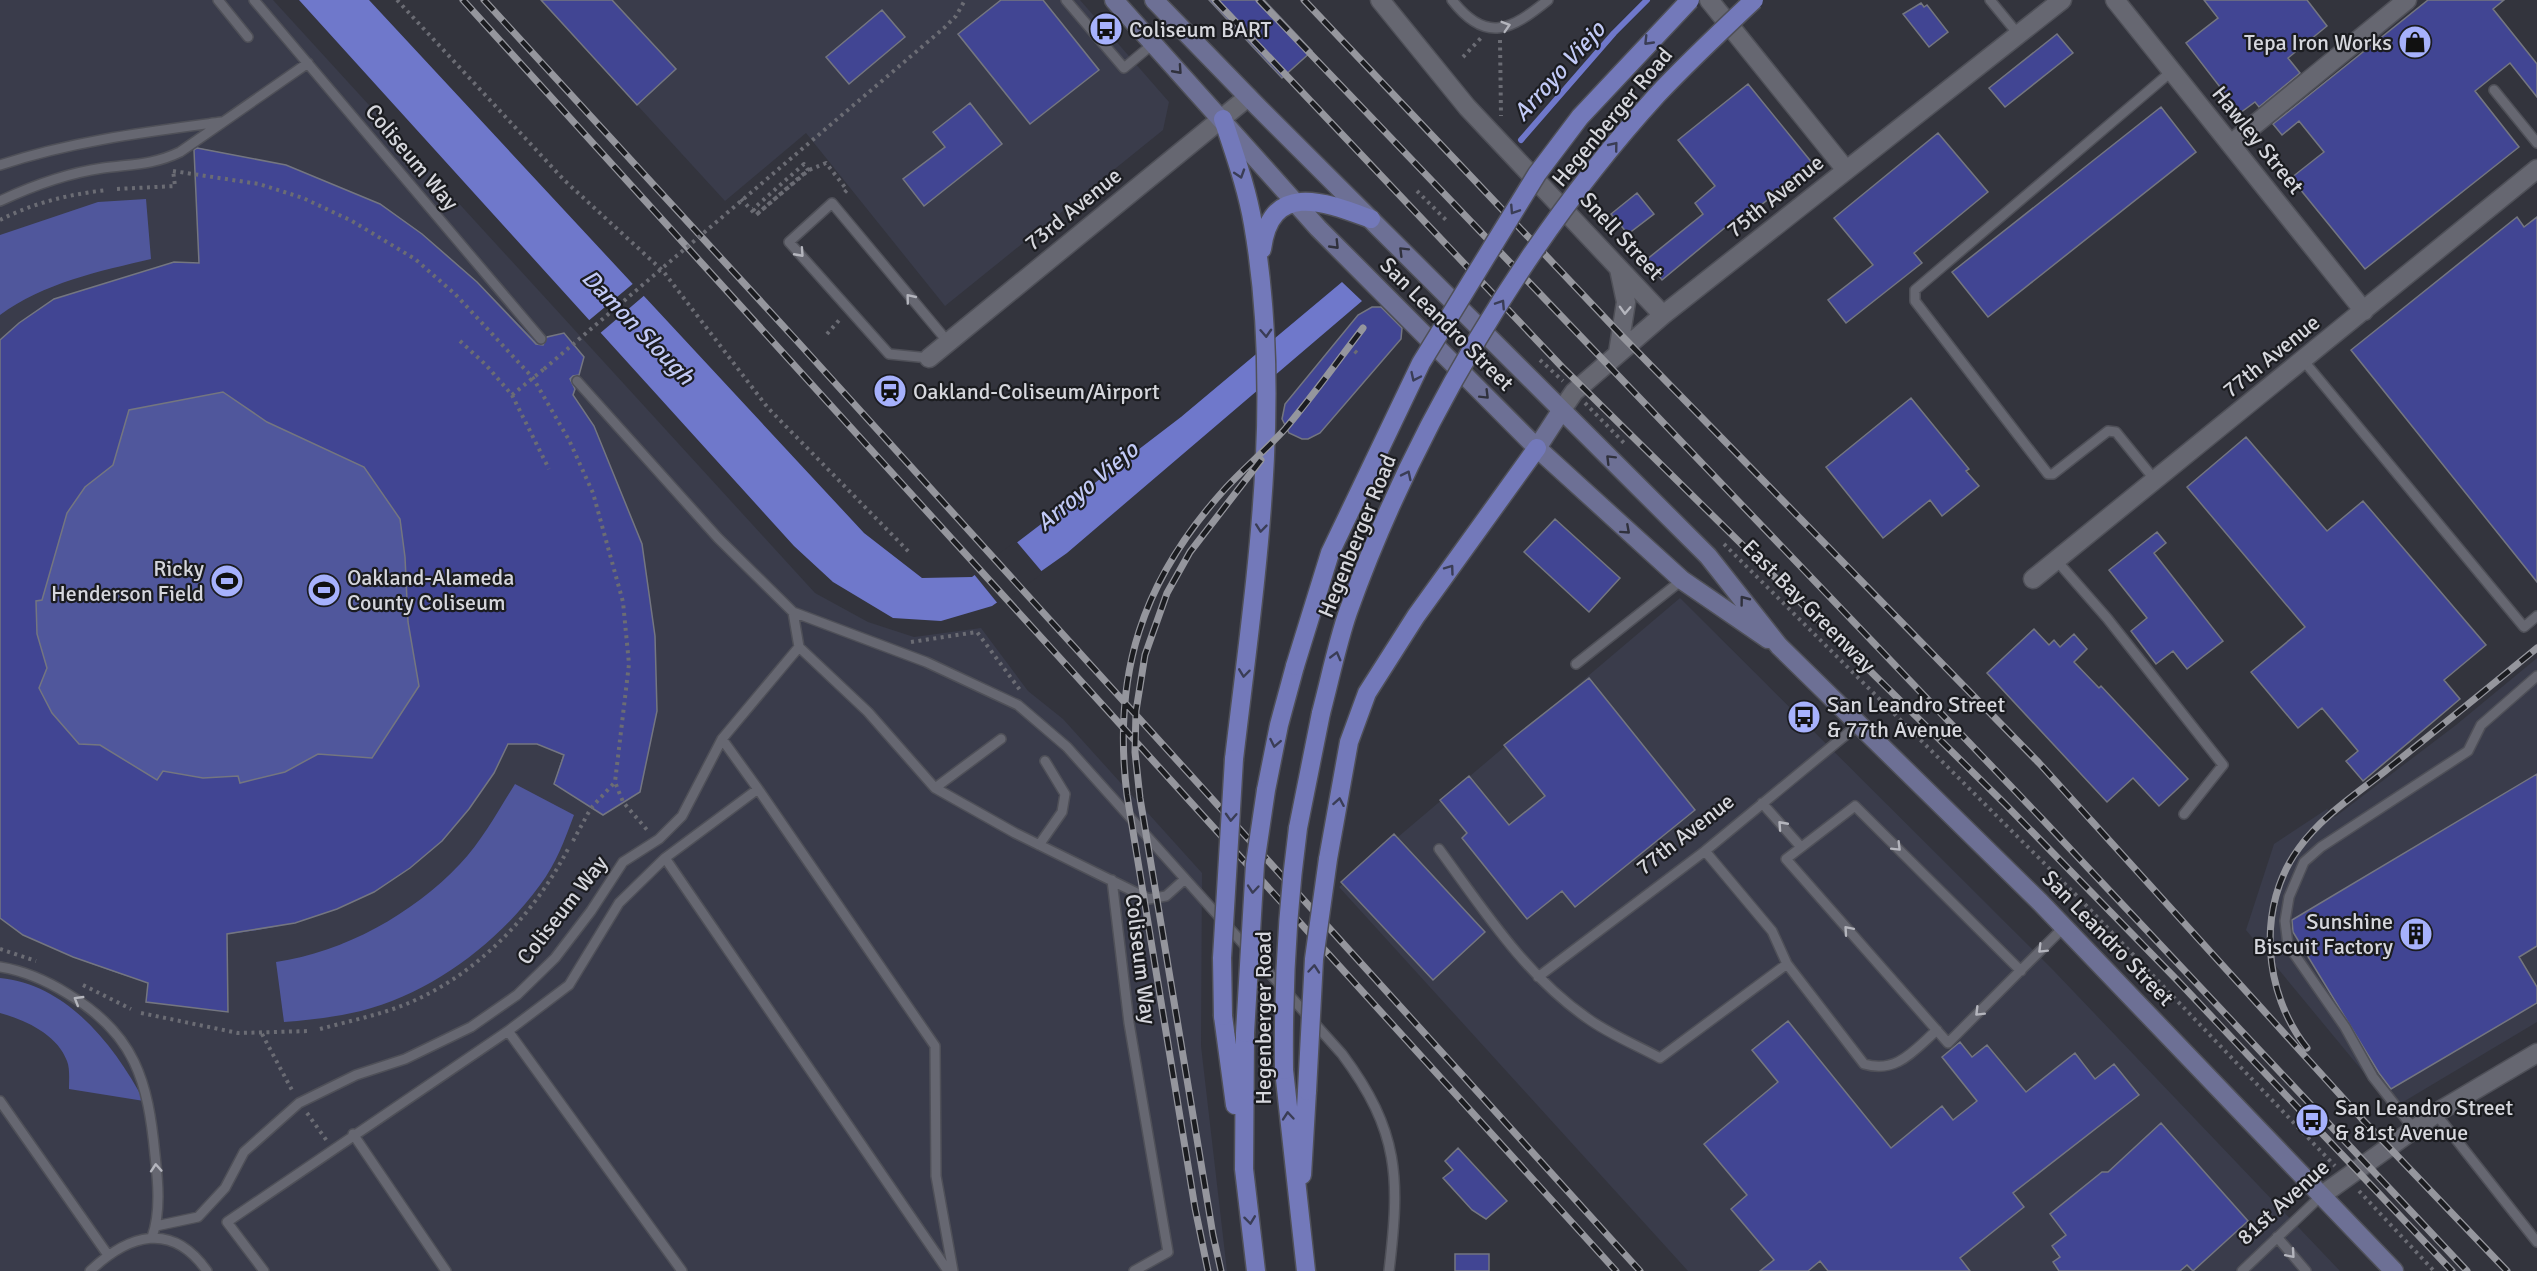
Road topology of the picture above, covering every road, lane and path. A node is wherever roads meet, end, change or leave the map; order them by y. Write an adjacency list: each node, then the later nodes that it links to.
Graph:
1 (218, 0): 20 (lane)
2 (254, 0): 23 (lane, Coliseum Way)
3 (397, 0): 69 (path)
4 (965, 0): 38 (path, bridge)
5 (1066, 0): 21 (lane)
6 (1114, 0): 21 (main road, San Leandro Street)
7 (1154, 0): 26 (main road, San Leandro Street)
8 (1380, 0): 45 (street, Snell Street)
9 (1452, 0): 18 (lane)
10 (1548, 0): 18 (lane, one-way to 10)
11 (1690, 0): 119 (main road, Hegenberger Road, one-way to 119, bridge)
12 (1708, 0): 34 (street)
13 (1754, 0): 122 (main road, Hegenberger Road, one-way to 13, bridge)
14 (1990, 0): 19 (lane)
15 (2062, 0): 19 (street, 75th Avenue)
16 (2115, 0): 24 (street, Hawley Street)
17 (2406, 0): 31 (street)
18 (1495, 29): 22 (path); 29 (path)
19 (2018, 34): 34 (street, 75th Avenue)
20 (248, 37)
21 (1154, 44): 27 (main road, San Leandro Street, one-way to 27)
22 (1463, 57)
23 (308, 63): 28 (lane); 51 (lane, Coliseum Way)
24 (2172, 71): 31 (street, Hawley Street); 67 (lane)
25 (2494, 90): 30 (lane)
26 (1248, 98): 27 (street, 73rd Avenue); 42 (main road, San Leandro Street)
27 (1222, 119): 40 (main road, San Leandro Street); 46 (main road, one-way to 46); 53 (street, 73rd Avenue)
28 (224, 121): 32 (lane); 39 (lane)
29 (1501, 123)
30 (2537, 143)
31 (2230, 144): 48 (street, Hawley Street)
32 (0, 165)
33 (2537, 168): 48 (street, 77th Avenue)
34 (1846, 170): 49 (street, 75th Avenue)
35 (173, 171): 59 (path)
36 (107, 190): 43 (path)
37 (1417, 191): 44 (path)
38 (741, 199): 41 (path, bridge); 59 (path, bridge)
39 (0, 201)
40 (1295, 202): 42 (main road); 46 (main road); 64 (main road, San Leandro Street, one-way to 64)
41 (832, 203): 47 (lane, one-way to 47); 53 (lane, one-way to 41)
42 (1371, 219): 62 (main road, San Leandro Street, one-way to 42)
43 (0, 220)
44 (1447, 221)
45 (1618, 267): 49 (street, Snell Street); 56 (street, one-way to 56)
46 (1261, 275): 119 (main road, one-way to 119, bridge)
47 (849, 309): 50 (path); 57 (lane)
48 (2364, 311): 58 (street, 77th Avenue)
49 (1663, 315): 56 (street, 75th Avenue)
50 (827, 334)
51 (541, 339)
52 (460, 341): 61 (path)
53 (948, 342): 57 (street, 73rd Avenue)
54 (1349, 346): 55 (path)
55 (1358, 352)
56 (1618, 352): 62 (street, 75th Avenue)
57 (929, 358)
58 (2303, 360): 67 (street, 77th Avenue); 74 (lane)
59 (533, 378): 61 (path); 85 (path)
60 (577, 381): 73 (lane)
61 (512, 395): 66 (path)
62 (1561, 411): 64 (main road, 75th Avenue); 75 (main road, San Leandro Street, one-way to 62)
63 (1598, 416): 65 (path)
64 (1537, 447): 72 (main road, San Leandro Street, one-way to 72); 122 (main road, one-way to 64, bridge)
65 (1628, 447)
66 (549, 469)
67 (2156, 480): 70 (street, 77th Avenue)
68 (1719, 539): 118 (path, East Bay Greenway)
69 (909, 552)
70 (2057, 561): 71 (street, 77th Avenue); 89 (lane)
71 (2033, 579)
72 (1682, 580): 75 (main road, San Leandro Street); 78 (lane)
73 (793, 612): 76 (lane); 77 (lane)
74 (2537, 616)
75 (1779, 646): 81 (main road, San Leandro Street)
76 (799, 647): 82 (lane, Coliseum Way); 86 (lane, Coliseum Way)
77 (895, 650): 80 (lane); 80 (path)
78 (1576, 664)
79 (2537, 676): 115 (lane)
80 (1018, 705): 98 (lane)
81 (1859, 724): 88 (lane, 77th Avenue); 100 (main road, San Leandro Street)
82 (722, 739): 87 (lane); 90 (lane, Coliseum Way)
83 (1001, 739): 86 (lane)
84 (1045, 761): 92 (lane)
85 (615, 782): 90 (path); 91 (path)
86 (935, 788): 92 (lane, Coliseum Way)
87 (758, 789): 97 (lane); 134 (lane)
88 (1762, 803): 93 (lane, one-way to 88); 96 (lane, 77th Avenue)
89 (2184, 814)
90 (659, 839): 113 (lane, Coliseum Way)
91 (573, 841)
92 (1039, 845): 99 (lane, Coliseum Way)
93 (1801, 847): 103 (lane, one-way to 103); 107 (lane, one-way to 93)
94 (568, 849): 106 (path)
95 (1439, 849): 104 (lane)
96 (1705, 850): 101 (lane); 104 (lane, 77th Avenue)
97 (665, 858): 109 (lane); 133 (lane)
98 (1185, 879): 99 (lane); 138 (lane)
99 (1112, 880): 135 (lane, Coliseum Way)
100 (2064, 927): 103 (lane, one-way to 103); 120 (main road, San Leandro Street)
101 (1787, 964): 104 (lane); 107 (lane)
102 (0, 967): 123 (lane, one-way to 102)
103 (2020, 971): 107 (lane, one-way to 107)
104 (1538, 978)
105 (141, 1013): 110 (path)
106 (320, 1029)
107 (1937, 1030)
108 (311, 1031): 110 (path)
109 (508, 1031): 116 (lane); 132 (lane)
110 (262, 1034): 113 (path)
111 (2537, 1053): 114 (street, 81st Avenue)
112 (0, 1101): 127 (lane)
113 (299, 1103): 117 (path); 123 (lane, Coliseum Way)
114 (2436, 1114): 115 (street, 81st Avenue); 126 (lane)
115 (2414, 1129): 120 (street, 81st Avenue)
116 (353, 1134): 117 (lane); 131 (lane)
117 (332, 1149): 130 (lane)
118 (2323, 1154)
119 (1244, 1169): 136 (main road, Hegenberger Road, one-way to 136)
120 (2322, 1194): 125 (lane, 81st Avenue); 141 (main road, San Leandro Street)
121 (2370, 1203): 142 (path)
122 (1300, 1216): 137 (main road, Hegenberger Road)
123 (156, 1226): 124 (lane)
124 (153, 1238): 127 (lane); 129 (lane)
125 (2277, 1238): 139 (lane, 81st Avenue); 140 (lane, one-way to 140)
126 (2537, 1242)
127 (108, 1255): 128 (lane)
128 (90, 1271)
129 (207, 1271)
130 (264, 1271)
131 (446, 1271)
132 (682, 1271)
133 (948, 1271)
134 (953, 1271)
135 (1134, 1271)
136 (1256, 1271)
137 (1306, 1271)
138 (1389, 1271)
139 (2242, 1271)
140 (2306, 1271)
141 (2394, 1271)
142 (2434, 1271)

